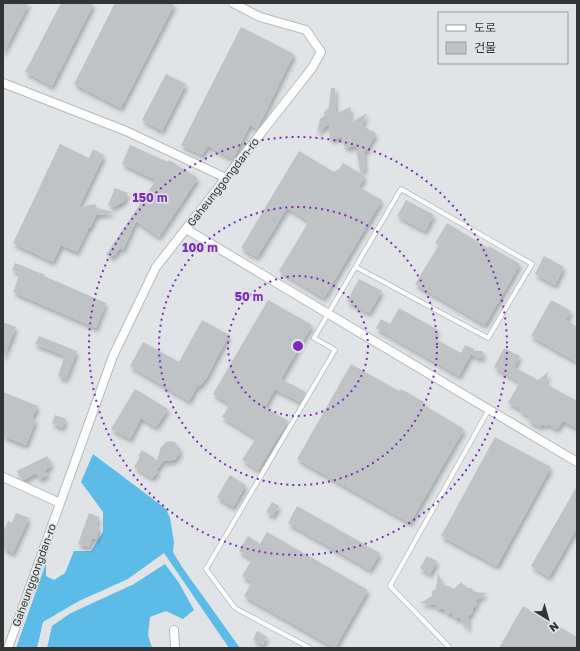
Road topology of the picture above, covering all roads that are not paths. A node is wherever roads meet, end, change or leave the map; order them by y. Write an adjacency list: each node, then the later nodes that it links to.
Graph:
1 (234, 3): 3 (street, Gaheunggongdan-ro)
2 (3, 83): 3 (street)
3 (226, 178): 4 (street, Gaheunggongdan-ro)
4 (186, 229): 6 (street); 10 (street, Gaheunggongdan-ro)
5 (356, 267): 5 (lane); 6 (lane)
6 (328, 314): 7 (street); 14 (lane)
7 (488, 409): 8 (street); 15 (lane)
8 (577, 462)
9 (3, 477): 10 (street)
10 (60, 503): 12 (street, Gaheunggongdan-ro)
11 (174, 630): 13 (street)
12 (8, 648)
13 (176, 648)
14 (310, 648)
15 (450, 648)

